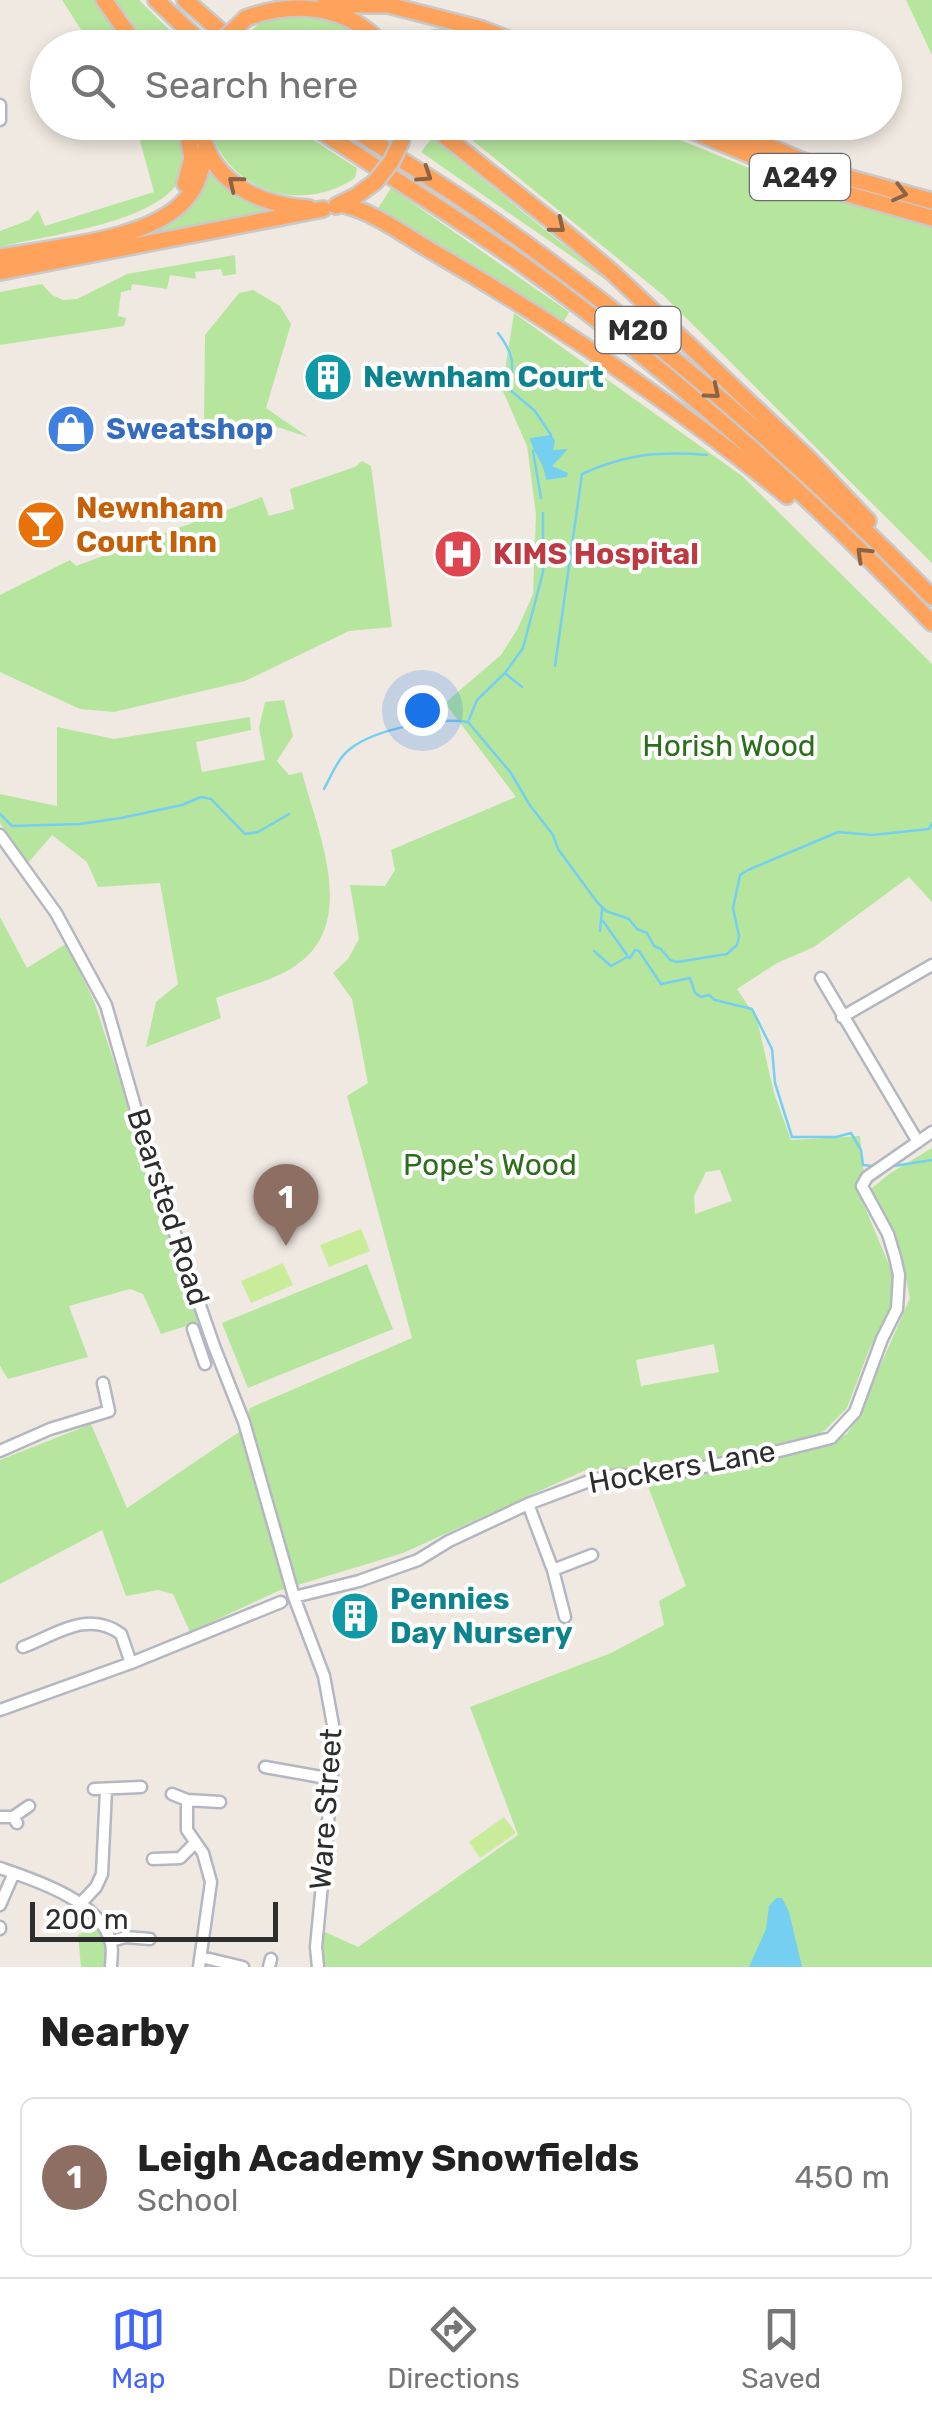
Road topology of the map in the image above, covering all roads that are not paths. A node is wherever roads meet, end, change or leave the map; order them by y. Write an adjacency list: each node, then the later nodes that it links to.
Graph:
1 (104, 0): 7 (highway)
2 (156, 0): 8 (highway)
3 (185, 0): 9 (highway)
4 (279, 2): 6 (highway); 10 (highway, bridge)
5 (382, 2): 6 (highway); 12 (highway)
6 (324, 5): 11 (highway)
7 (125, 30)
8 (188, 30)
9 (219, 30)
10 (234, 30)
11 (366, 30)
12 (480, 30)
13 (0, 105): 14 (street)
14 (0, 120)
15 (188, 140): 27 (highway)
16 (200, 140): 27 (highway)
17 (206, 140): 25 (highway, one-way to 17)
18 (335, 140): 30 (highway, M20)
19 (371, 140): 31 (highway, M20, one-way to 31)
20 (401, 140): 25 (highway, bridge)
21 (450, 140): 31 (highway, M20, one-way to 31)
22 (715, 140): 26 (highway, A249)
23 (753, 140): 24 (highway, A249, one-way to 24)
24 (932, 200)
25 (332, 207): 29 (highway); 30 (highway, M20)
26 (932, 218)
27 (79, 242): 28 (highway)
28 (0, 257)
29 (0, 272)
30 (835, 528): 33 (highway, M20, one-way to 30)
31 (907, 572): 32 (highway, M20)
32 (932, 597)
33 (932, 623)
34 (0, 835): 41 (street, Bearsted Road)
35 (932, 964): 37 (street)
36 (821, 978): 37 (street)
37 (842, 1016): 39 (street)
38 (932, 1132): 39 (street, Hockers Lane)
39 (918, 1142): 46 (street, Hockers Lane)
40 (193, 1329): 42 (street)
41 (214, 1346): 42 (street); 51 (street, Bearsted Road)
42 (201, 1351): 43 (street)
43 (205, 1364)
44 (103, 1383): 45 (street)
45 (0, 1450)
46 (528, 1504): 50 (street); 51 (street, Hockers Lane)
47 (573, 1546): 49 (street)
48 (592, 1555): 49 (street)
49 (578, 1560): 50 (street)
50 (554, 1570): 53 (street)
51 (294, 1598): 58 (street, Ware Street)
52 (274, 1603): 55 (street)
53 (565, 1617)
54 (22, 1646): 55 (street)
55 (131, 1663): 56 (street)
56 (0, 1709)
57 (266, 1767): 58 (street)
58 (332, 1779): 76 (street, Ware Street)
59 (141, 1787): 69 (street)
60 (172, 1794): 61 (street)
61 (187, 1800): 62 (street); 65 (street)
62 (220, 1802)
63 (30, 1806): 64 (street)
64 (0, 1817)
65 (194, 1844): 66 (street); 73 (street)
66 (153, 1859)
67 (0, 1868): 68 (street)
68 (14, 1873): 69 (street); 70 (street)
69 (80, 1903): 72 (street)
70 (0, 1906)
71 (150, 1939): 72 (street)
72 (111, 1941): 74 (street)
73 (200, 1962): 75 (street)
74 (111, 1967)
75 (243, 1967)
76 (318, 1967)

